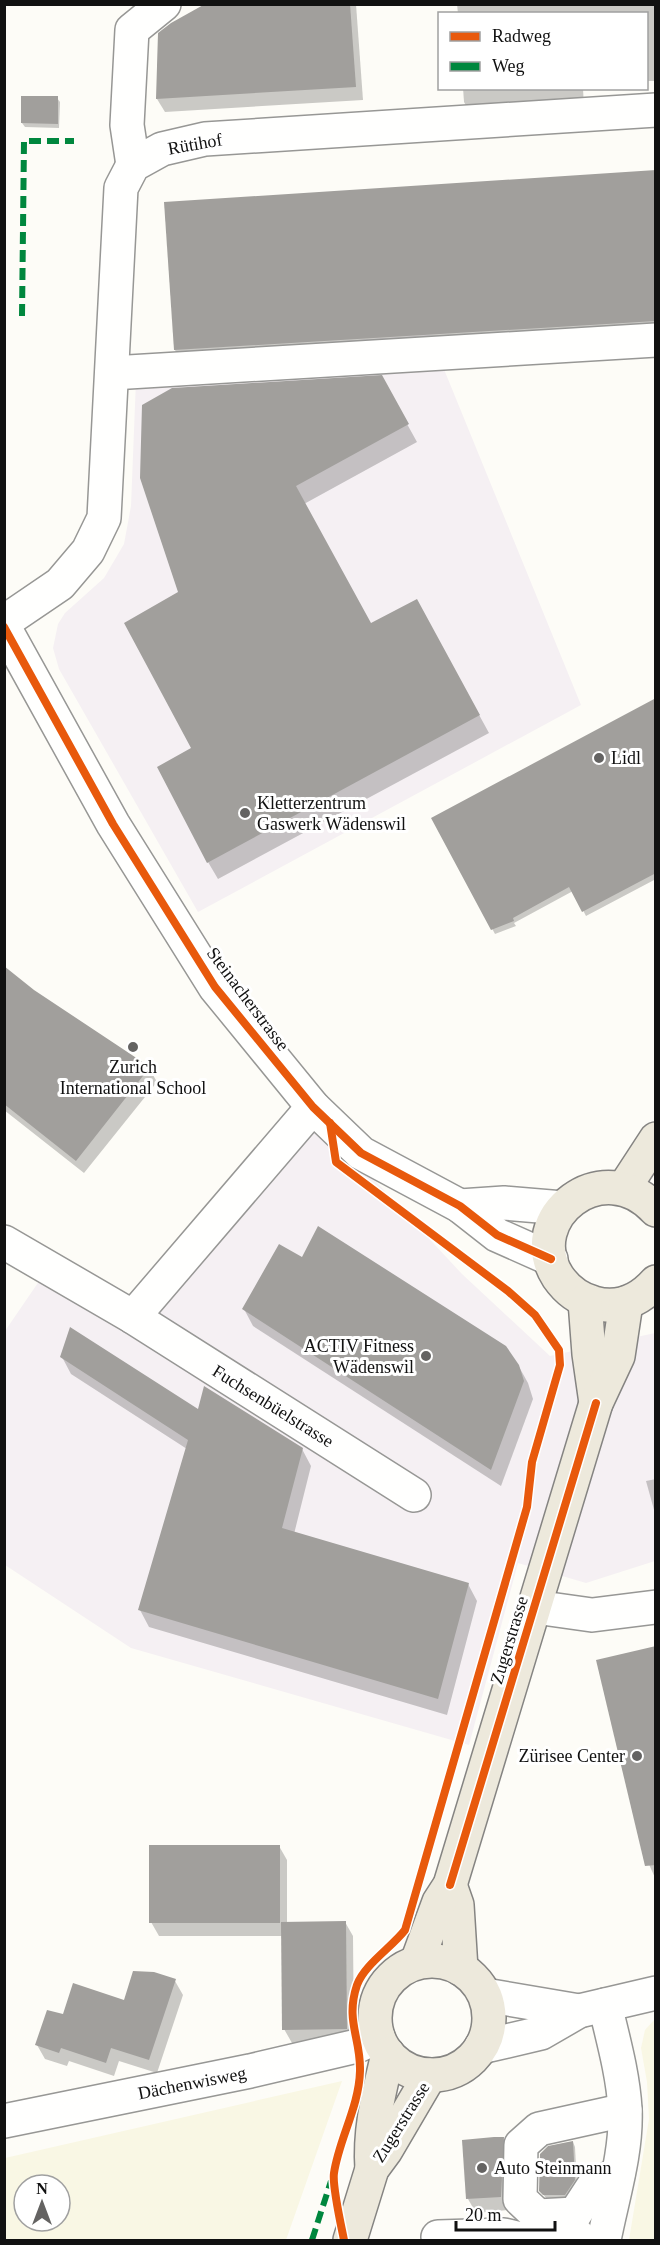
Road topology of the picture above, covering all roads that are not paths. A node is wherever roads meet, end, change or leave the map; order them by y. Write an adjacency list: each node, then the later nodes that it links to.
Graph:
1 (164, 4): 3 (street)
2 (656, 110): 3 (street, Rütihof)
3 (133, 165): 5 (street)
4 (656, 340): 5 (street)
5 (112, 373): 6 (street)
6 (4, 622)
7 (4, 627): 8 (street, Steinacherstrasse)
8 (313, 1107): 11 (street, Steinacherstrasse); 19 (street)
9 (656, 1139): 10 (main road)
10 (624, 1188): 12 (main road); 13 (main road)
11 (460, 1206): 12 (street); 15 (street, Steinacherstrasse)
12 (563, 1208): 15 (main road)
13 (656, 1210)
14 (4, 1242): 19 (street, Fuchsenbüelstrasse)
15 (550, 1259): 17 (main road)
16 (656, 1282): 18 (main road)
17 (585, 1300): 18 (main road); 20 (main road, Zugerstrasse)
18 (626, 1303): 20 (main road, Zugerstrasse)
19 (133, 1317): 21 (street, Fuchsenbüelstrasse)
20 (596, 1403): 22 (main road, Zugerstrasse)
21 (414, 1495)
22 (535, 1607): 23 (street); 24 (main road, Zugerstrasse)
23 (656, 1607)
24 (450, 1885): 25 (main road, Zugerstrasse); 26 (main road)
25 (417, 1962): 26 (main road); 30 (main road)
26 (461, 1968): 28 (main road)
27 (656, 1993): 29 (street)
28 (485, 1995): 29 (street); 31 (main road)
29 (592, 2008): 31 (street); 33 (street)
30 (383, 2045): 32 (main road); 34 (street, Dächenwisweg); 35 (main road, Zugerstrasse)
31 (481, 2047): 32 (main road)
32 (430, 2074): 35 (main road, Zugerstrasse)
33 (625, 2110): 36 (street); 36 (street)
34 (4, 2121)
35 (372, 2169): 39 (main road, Zugerstrasse)
36 (618, 2174): 38 (street)
37 (438, 2237): 38 (street)
38 (605, 2237)
39 (350, 2241)

